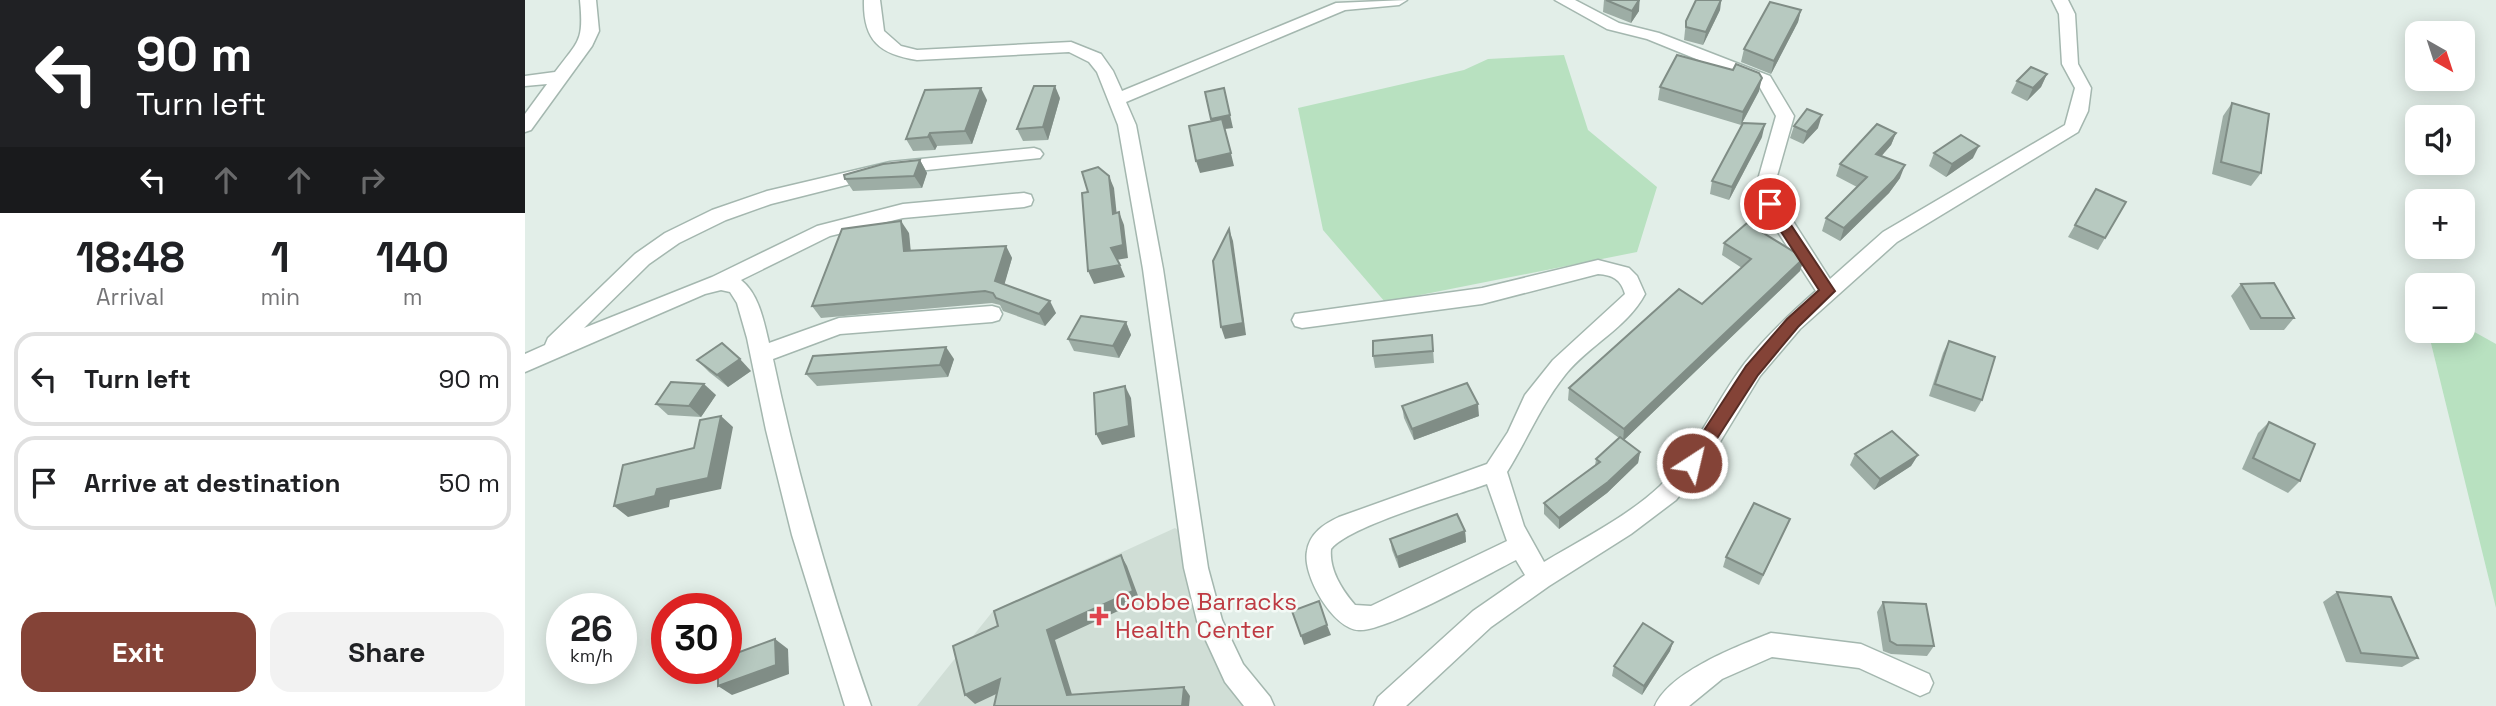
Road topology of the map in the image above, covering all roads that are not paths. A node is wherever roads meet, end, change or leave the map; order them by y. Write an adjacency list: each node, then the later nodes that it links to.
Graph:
1 (588, 0): 6 (street)
2 (872, 0): 8 (street)
3 (1399, 0): 8 (street)
4 (1563, 0): 13 (street)
5 (2060, 0): 13 (street)
6 (561, 77): 7 (street); 9 (street)
7 (525, 81)
8 (1118, 99): 24 (street)
9 (525, 126)
10 (1034, 155): 16 (street)
11 (1024, 200): 12 (street)
12 (719, 282): 16 (street); 17 (street)
13 (1827, 291): 21 (street)
14 (992, 314): 17 (street)
15 (1302, 320): 19 (street)
16 (546, 352): 18 (street)
17 (760, 355): 23 (street)
18 (525, 364)
19 (1495, 471): 20 (street); 20 (street)
20 (1520, 546): 21 (street)
21 (1540, 578): 25 (street)
22 (1920, 683): 26 (street)
23 (858, 706)
24 (1261, 706)
25 (1387, 706)
26 (1668, 706)

